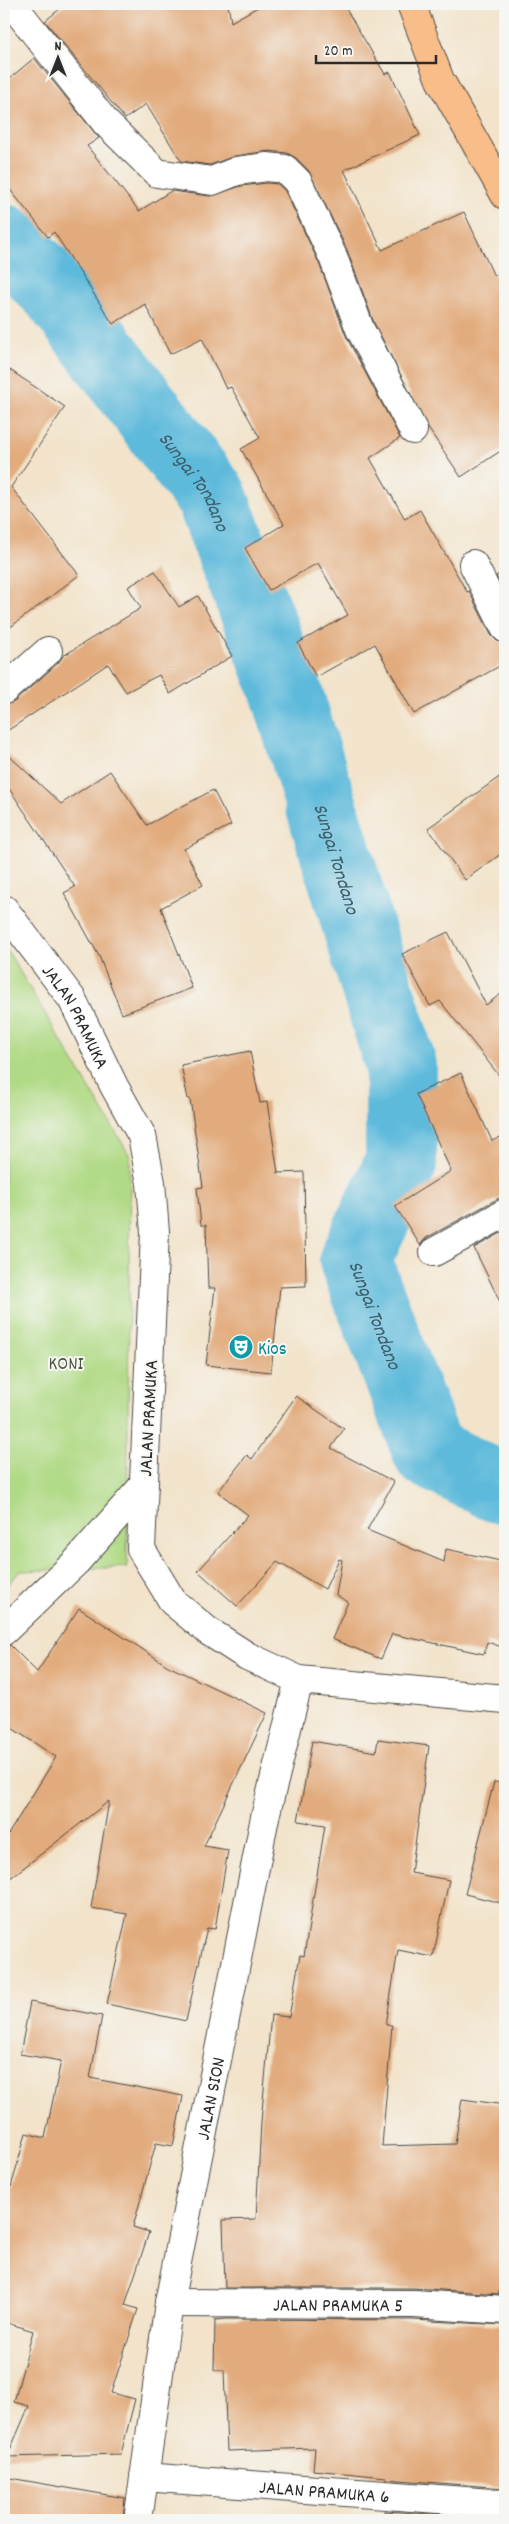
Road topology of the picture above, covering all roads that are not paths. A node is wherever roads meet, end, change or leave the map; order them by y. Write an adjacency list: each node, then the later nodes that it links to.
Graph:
1 (12, 4): 4 (street)
2 (411, 4): 3 (main road)
3 (505, 195)
4 (413, 430)
5 (473, 564): 6 (street)
6 (505, 628)
7 (48, 651): 8 (street)
8 (4, 690)
9 (4, 909): 12 (street, JALAN PRAMUKA)
10 (505, 1213): 11 (street)
11 (434, 1252)
12 (144, 1485): 13 (street); 14 (street, JALAN PRAMUKA)
13 (4, 1631)
14 (299, 1680): 15 (street, JALAN PRAMUKA); 16 (street, JALAN SION)
15 (505, 1699)
16 (169, 2303): 17 (street, JALAN PRAMUKA 5); 18 (street, JALAN SION)
17 (505, 2310)
18 (144, 2477): 19 (street, JALAN PRAMUKA 6); 20 (street, JALAN SION)
19 (505, 2504)
20 (138, 2520)

